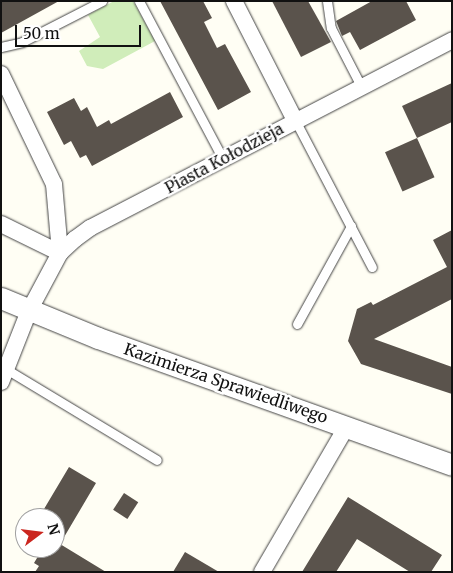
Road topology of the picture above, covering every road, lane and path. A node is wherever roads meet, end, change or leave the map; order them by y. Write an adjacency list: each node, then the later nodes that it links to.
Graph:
1 (102, 1): 6 (lane)
2 (140, 1): 10 (lane)
3 (234, 1): 9 (street)
4 (327, 1): 8 (lane)
5 (452, 40): 8 (street, Piasta Kołodzieja)
6 (1, 47)
7 (1, 74): 13 (street)
8 (361, 86): 9 (street, Piasta Kołodzieja)
9 (295, 120): 10 (street, Piasta Kołodzieja); 12 (lane)
10 (223, 158): 13 (street, Piasta Kołodzieja)
11 (1, 224): 13 (street)
12 (351, 226): 14 (lane); 17 (lane)
13 (60, 253): 16 (street, Piasta Kołodzieja)
14 (372, 267)
15 (1, 298): 16 (street, Kazimierza Sprawiedliwego)
16 (28, 311): 18 (street, Piasta Kołodzieja); 19 (street, Kazimierza Sprawiedliwego)
17 (297, 324)
18 (3, 372): 20 (lane)
19 (347, 426): 21 (street, Kazimierza Sprawiedliwego); 22 (street)
20 (157, 460)
21 (452, 465)
22 (262, 572)

